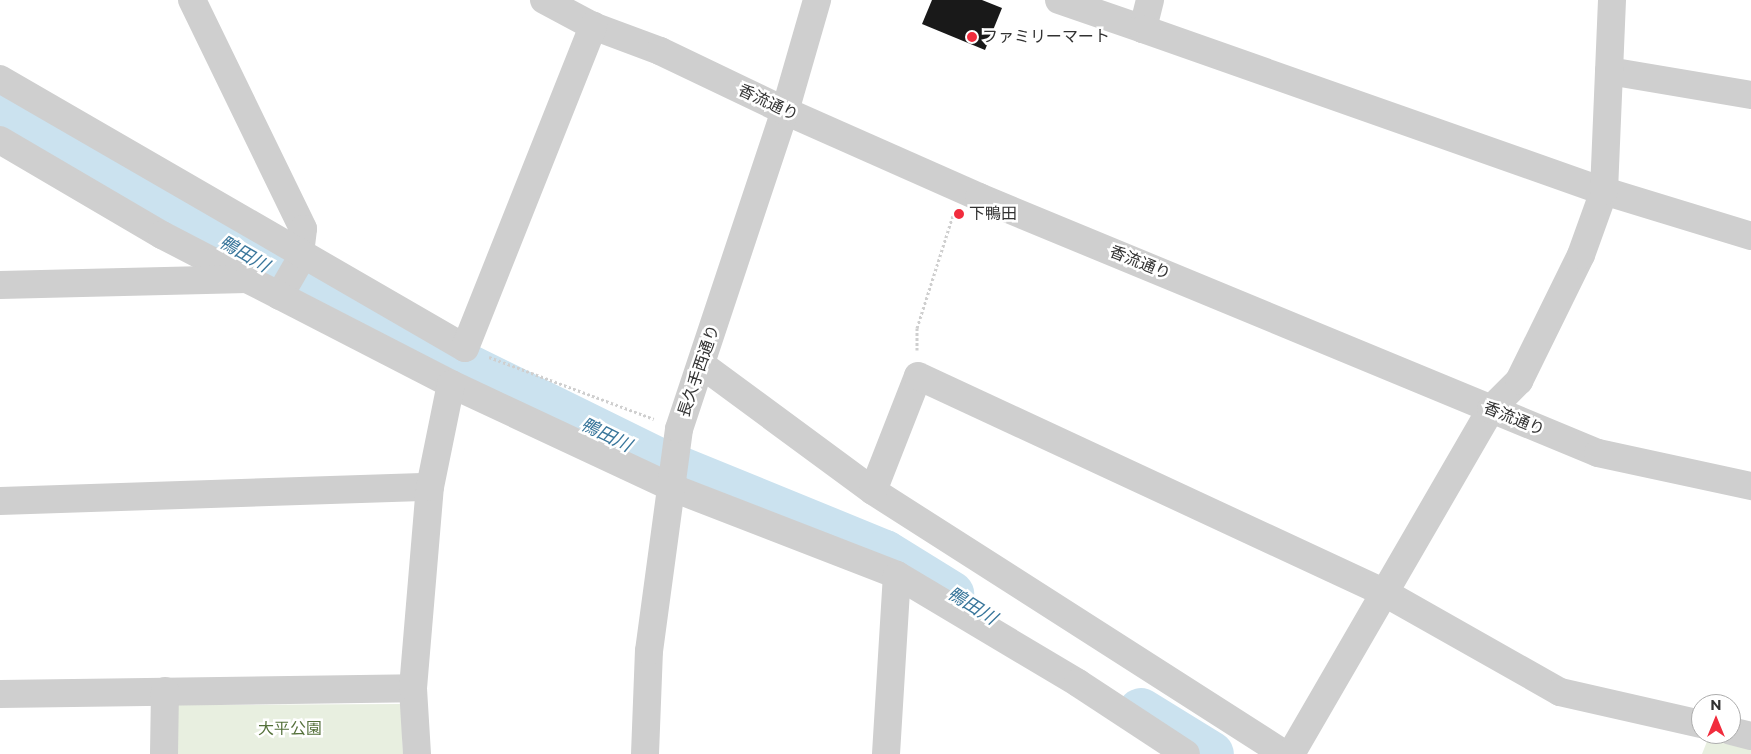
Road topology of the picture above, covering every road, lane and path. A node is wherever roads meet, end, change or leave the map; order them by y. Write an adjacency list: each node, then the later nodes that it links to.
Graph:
1 (192, 0): 17 (street)
2 (544, 0): 7 (street, 香流通り)
3 (817, 0): 12 (street, 長久手西通り)
4 (1059, 0): 8 (street)
5 (1150, 0): 8 (street)
6 (1612, 0): 9 (street)
7 (593, 26): 12 (street, 香流通り); 21 (street)
8 (1143, 29): 14 (street)
9 (1609, 71): 11 (street); 14 (street)
10 (0, 79): 17 (street)
11 (1751, 95)
12 (785, 111): 15 (street, 香流通り); 22 (street, 長久手西通り)
13 (0, 140): 18 (street)
14 (1604, 191): 16 (street); 25 (street)
15 (979, 196): 23 (path); 25 (street, 香流通り)
16 (1751, 236)
17 (300, 255): 20 (street); 21 (street)
18 (247, 279): 19 (street); 20 (street)
19 (0, 285)
20 (279, 296): 24 (street)
21 (465, 348): 26 (path)
22 (702, 365): 26 (street, 長久手西通り); 30 (street)
23 (918, 376): 30 (street); 33 (street)
24 (451, 384): 28 (street); 29 (street)
25 (1491, 409): 27 (street, 香流通り); 33 (street)
26 (680, 429): 29 (street, 長久手西通り)
27 (1751, 486)
28 (430, 487): 31 (street); 34 (street)
29 (674, 488): 32 (street); 40 (street, 長久手西通り)
30 (873, 491): 43 (street)
31 (0, 501)
32 (897, 575): 41 (street); 42 (street)
33 (1385, 593): 37 (street); 44 (street)
34 (413, 688): 35 (street); 39 (street)
35 (165, 691): 36 (street); 38 (street)
36 (0, 694)
37 (1691, 722)
38 (164, 754)
39 (417, 754)
40 (645, 754)
41 (886, 754)
42 (1186, 754)
43 (1284, 754)
44 (1291, 754)

